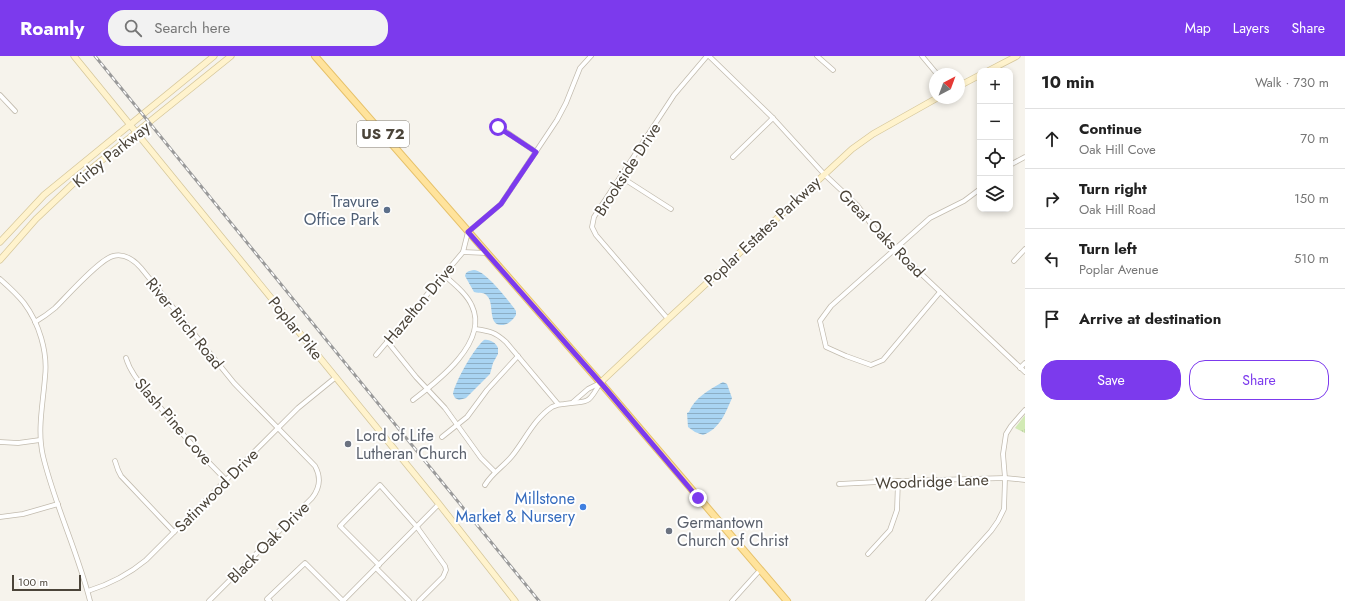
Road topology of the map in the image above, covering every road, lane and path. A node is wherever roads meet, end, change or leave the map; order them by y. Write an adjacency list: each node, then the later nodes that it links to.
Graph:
1 (74, 56): 19 (main road, Poplar Pike)
2 (214, 56): 19 (main road, Kirby Parkway)
3 (231, 56): 21 (main road, Kirby Parkway)
4 (315, 56): 30 (main road, US 72)
5 (591, 56): 22 (street)
6 (708, 56): 18 (street, Great Oaks Road); 27 (street, Brookside Drive)
7 (818, 56): 12 (street)
8 (922, 56): 10 (street)
9 (1017, 56): 11 (main road)
10 (932, 68)
11 (994, 68)
12 (833, 70)
13 (977, 77): 14 (main road)
14 (965, 83)
15 (0, 95): 17 (street)
16 (929, 102): 26 (main road, Poplar Estates Parkway)
17 (14, 111)
18 (774, 118): 23 (street); 26 (street, Great Oaks Road)
19 (130, 125): 21 (main road, Poplar Pike); 31 (main road, Kirby Parkway)
20 (498, 127): 22 (street)
21 (137, 133): 36 (main road, Kirby Parkway); 51 (main road, Poplar Pike)
22 (536, 152): 30 (street)
23 (733, 157)
24 (1025, 157): 25 (street)
25 (1013, 163)
26 (824, 174): 32 (street, Great Oaks Road); 41 (main road, Poplar Estates Parkway)
27 (621, 177): 29 (street); 41 (street, Brookside Drive)
28 (977, 191): 32 (street)
29 (671, 209)
30 (468, 232): 34 (street, Hazelton Drive); 35 (main road, US 72)
31 (0, 242)
32 (895, 249): 40 (street, Great Oaks Road); 40 (street)
33 (1025, 249): 37 (street)
34 (463, 252): 35 (street, Hazelton Drive); 38 (street, Hazelton Drive)
35 (486, 253): 52 (main road, US 72)
36 (0, 260)
37 (1014, 261)
38 (444, 275): 43 (street); 44 (street, Hazelton Drive)
39 (0, 279): 42 (street)
40 (940, 292): 49 (street, Great Oaks Road)
41 (668, 319): 52 (main road, Poplar Estates Parkway)
42 (35, 322): 59 (street, River Birch Road); 61 (street)
43 (475, 329): 46 (street); 53 (street)
44 (387, 341): 45 (street, Hazelton Drive); 53 (street)
45 (376, 355)
46 (518, 356): 56 (street); 58 (street)
47 (126, 358): 67 (street, Slash Pine Cove)
48 (1025, 363): 49 (street)
49 (1020, 368): 50 (street, Great Oaks Road)
50 (1025, 372)
51 (336, 377): 59 (street, Satinwood Drive); 73 (main road, Poplar Pike)
52 (600, 383): 55 (street); 55 (street); 79 (main road, US 72)
53 (428, 388): 54 (street); 58 (street)
54 (413, 400)
55 (572, 402): 56 (street)
56 (558, 404): 64 (street)
57 (1025, 410): 66 (street)
58 (458, 424): 60 (street); 64 (street)
59 (278, 428): 65 (street, River Birch Road); 67 (street, Satinwood Drive)
60 (442, 437)
61 (40, 440): 62 (street); 72 (street)
62 (0, 442)
63 (115, 461): 76 (street)
64 (495, 472): 71 (street)
65 (319, 478): 81 (street, Black Oak Drive)
66 (1005, 478): 68 (street, Woodridge Lane); 69 (street, Woodridge Lane); 90 (street)
67 (226, 480): 76 (street, Satinwood Drive)
68 (1025, 480)
69 (898, 481): 70 (street, Woodridge Lane); 77 (street)
70 (839, 484)
71 (485, 485)
72 (58, 504): 74 (street); 80 (street)
73 (439, 504): 75 (street); 87 (main road, Poplar Pike)
74 (0, 517)
75 (417, 527): 78 (street); 78 (street); 86 (street)
76 (174, 532): 80 (street, Satinwood Drive)
77 (868, 554)
78 (378, 566): 84 (street); 85 (street)
79 (760, 570): 88 (street); 89 (main road, US 72)
80 (88, 591): 83 (street)
81 (211, 600)
82 (268, 600): 84 (street)
83 (90, 601)
84 (343, 601)
85 (409, 601)
86 (419, 601)
87 (515, 601)
88 (732, 601)
89 (787, 601)
90 (928, 601)

